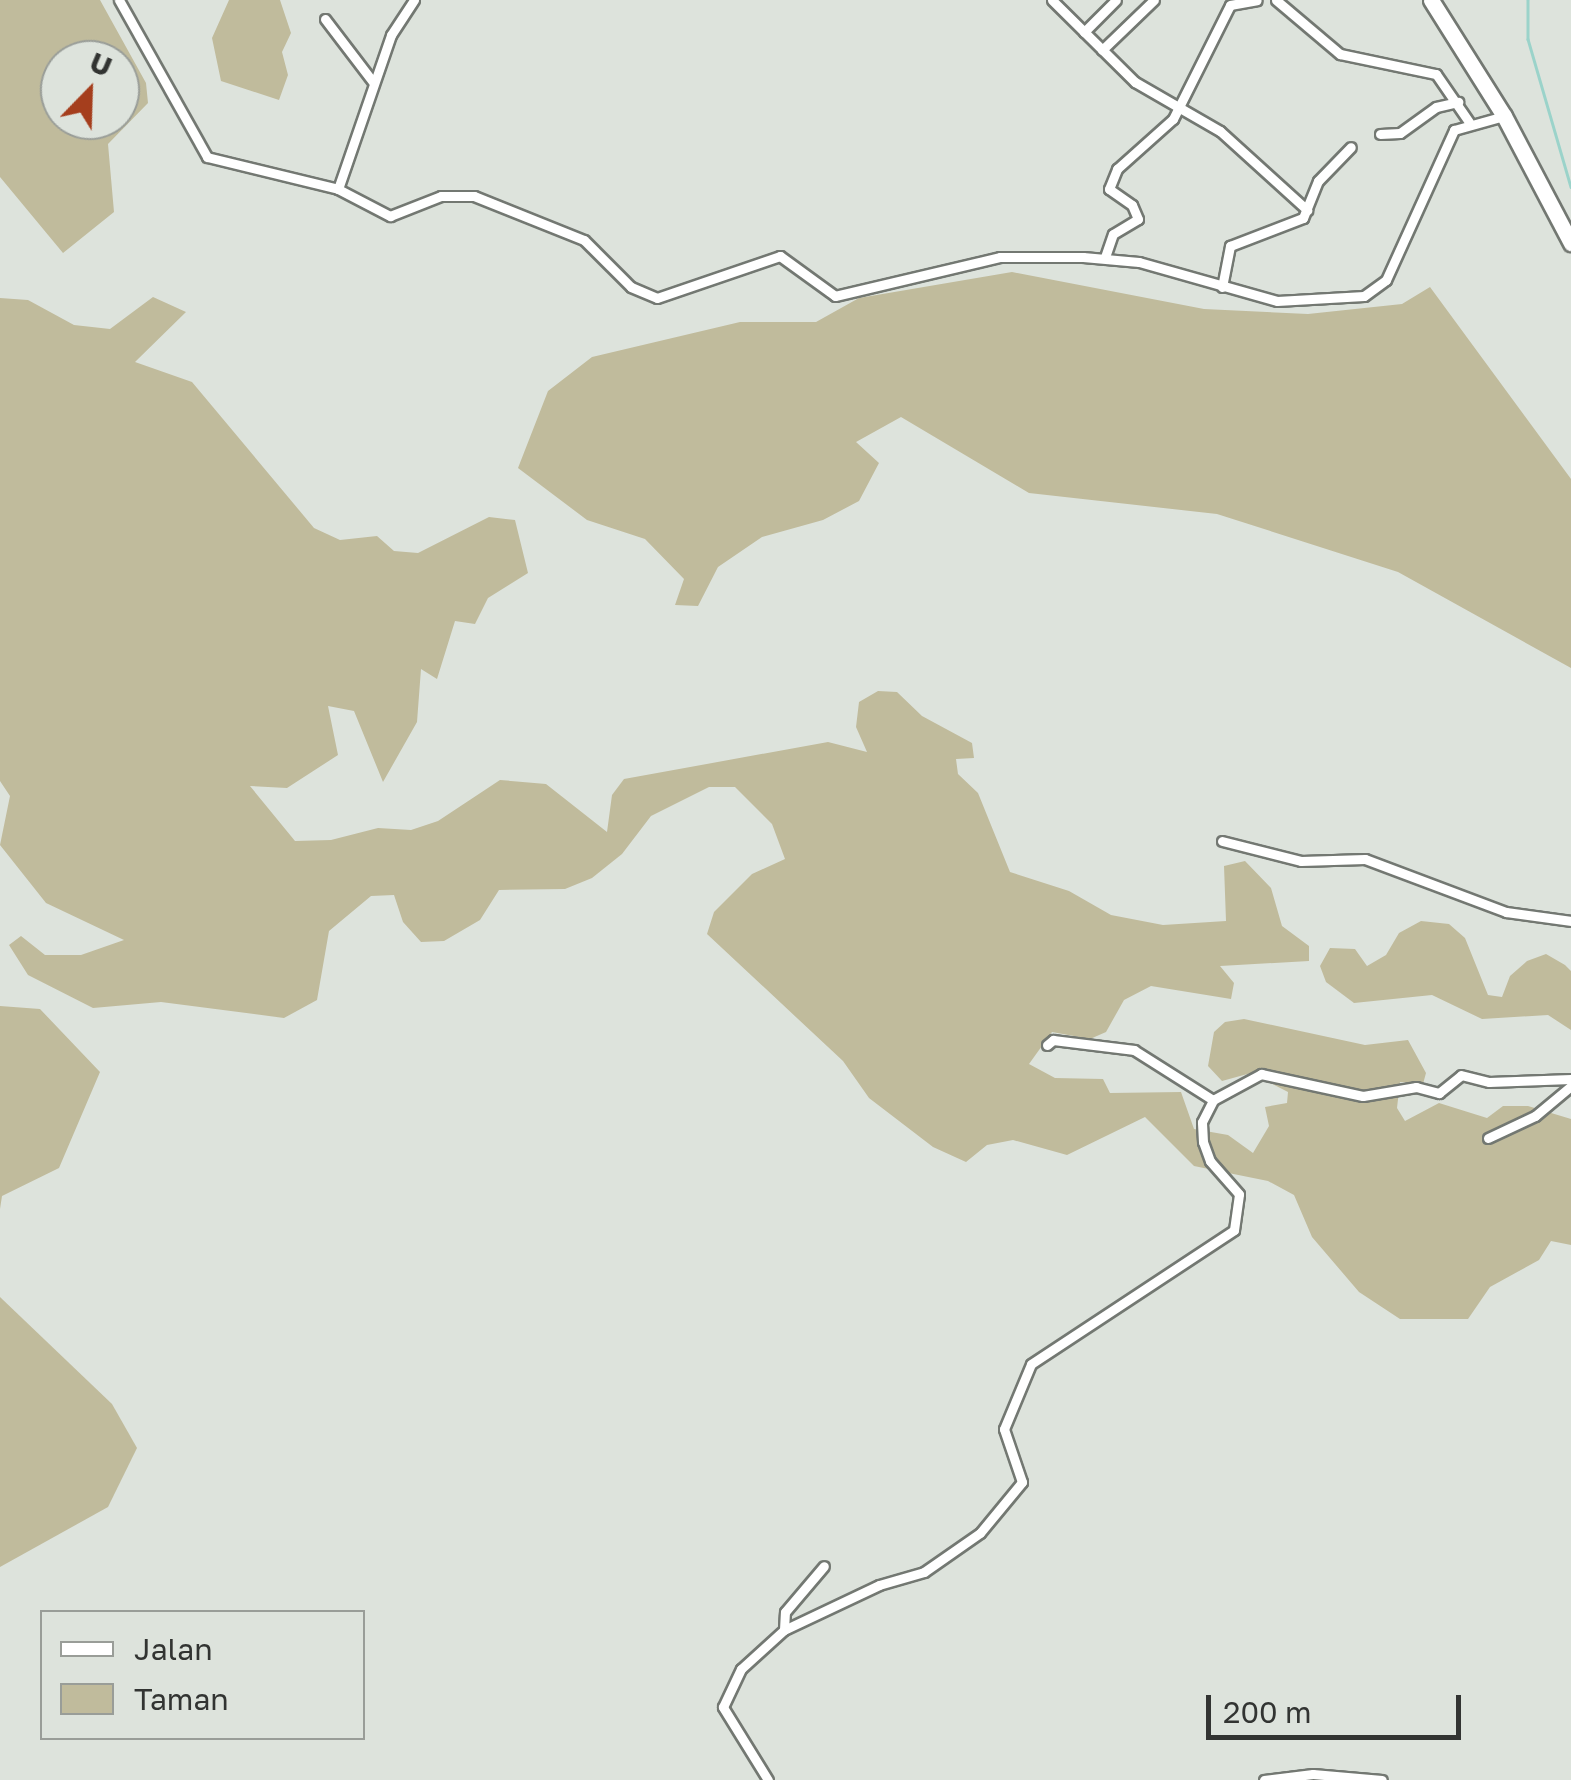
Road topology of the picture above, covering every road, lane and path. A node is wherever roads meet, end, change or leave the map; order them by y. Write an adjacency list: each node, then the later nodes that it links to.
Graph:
1 (119, 0): 20 (street)
2 (414, 0): 13 (street)
3 (1052, 0): 11 (street)
4 (1116, 0): 11 (street)
5 (1154, 0): 12 (street)
6 (1257, 0): 9 (street)
7 (1276, 0): 14 (street)
8 (1430, 0): 16 (highway)
9 (1226, 3): 15 (street)
10 (325, 18): 13 (street)
11 (1084, 32): 12 (street)
12 (1102, 50): 15 (street)
13 (373, 82): 20 (street)
14 (1458, 102): 17 (street); 18 (street)
15 (1178, 112): 21 (street); 23 (street)
16 (1504, 116): 17 (street); 22 (highway)
17 (1469, 122): 24 (street)
18 (1380, 134)
19 (1351, 148): 21 (street)
20 (338, 189): 23 (street)
21 (1307, 210): 24 (street)
22 (1571, 243)
23 (1105, 257): 24 (street)
24 (1222, 286)
25 (1222, 842): 26 (street)
26 (1571, 922)
27 (1047, 1045): 29 (street)
28 (1571, 1082): 29 (street); 30 (street)
29 (1213, 1100): 32 (street)
30 (1488, 1138)
31 (824, 1566): 32 (street)
32 (784, 1630): 33 (street)
33 (768, 1780)
34 (1264, 1780): 35 (street)
35 (1382, 1780)

